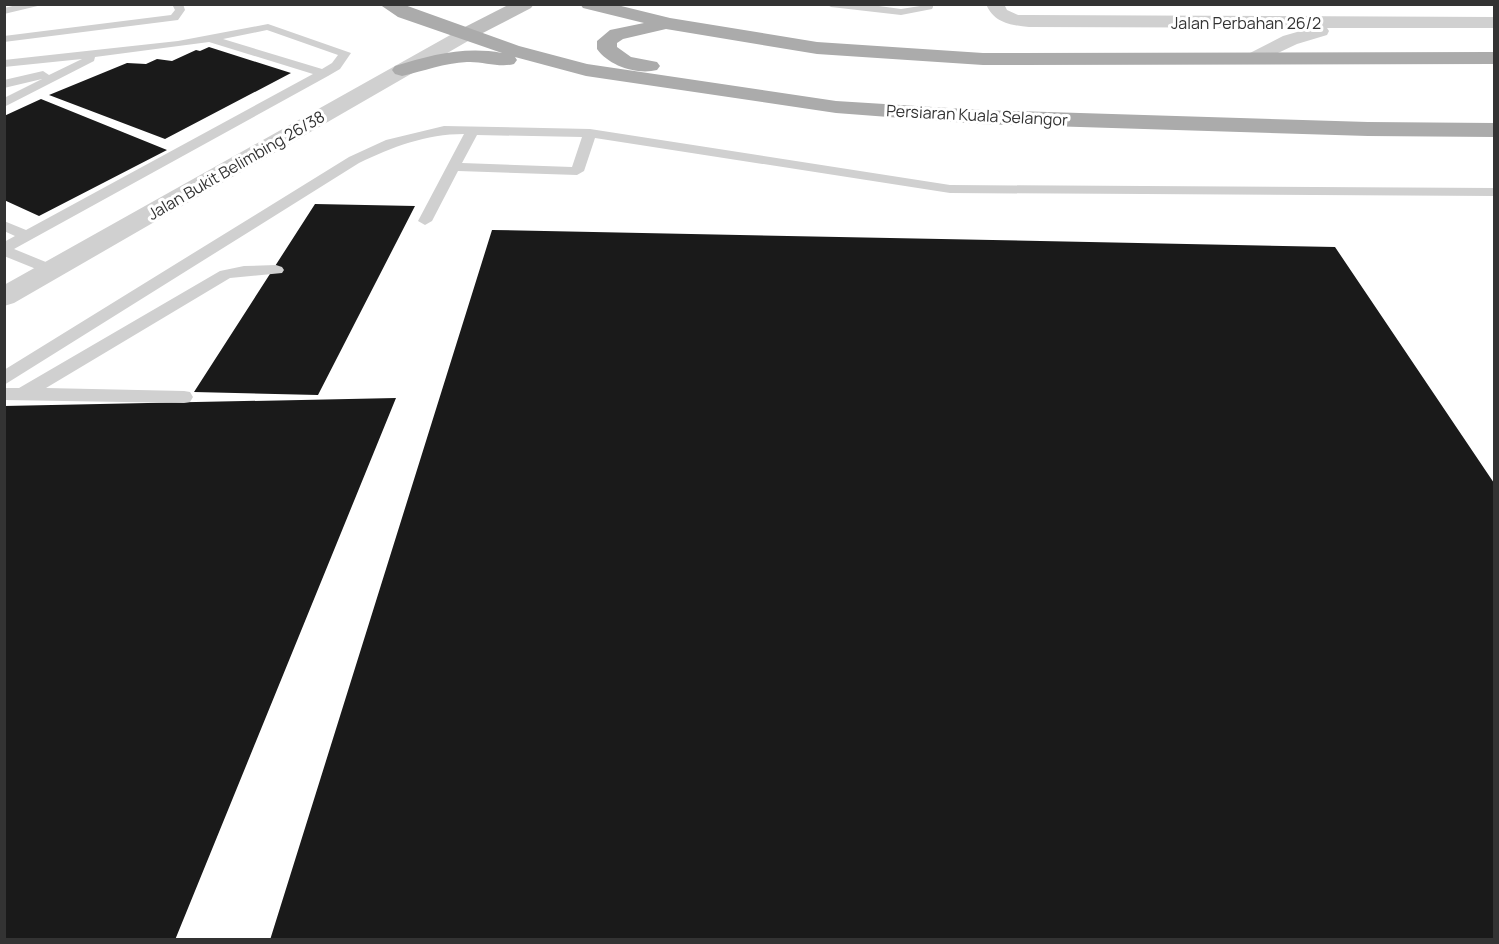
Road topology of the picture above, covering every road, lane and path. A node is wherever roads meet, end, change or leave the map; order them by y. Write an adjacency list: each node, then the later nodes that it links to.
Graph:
1 (41, 4): 10 (lane)
2 (177, 4): 16 (lane)
3 (525, 4): 14 (main road)
4 (589, 4): 8 (main road)
5 (831, 4): 6 (lane)
6 (927, 4)
7 (396, 9): 14 (main road, Persiaran Kuala Selangor); 22 (main road)
8 (620, 9): 13 (main road)
9 (997, 9): 12 (street, Jalan Perbahan 26/2)
10 (4, 11)
11 (1494, 22): 12 (street, Jalan Perbahan 26/2)
12 (1351, 23): 18 (street)
13 (670, 24): 18 (main road); 27 (main road)
14 (468, 33): 22 (street, Jalan Bukit Belimbing 26/38); 23 (main road, Persiaran Kuala Selangor)
15 (210, 38): 17 (lane); 24 (lane); 24 (lane)
16 (4, 39)
17 (103, 53): 20 (lane); 21 (lane)
18 (1255, 58): 19 (main road)
19 (1494, 58)
20 (4, 64)
21 (74, 67): 25 (lane); 26 (lane)
22 (407, 67): 23 (main road); 37 (street, Jalan Bukit Belimbing 26/38)
23 (586, 70): 27 (main road, Persiaran Kuala Selangor)
24 (324, 73): 35 (lane)
25 (4, 84)
26 (4, 103)
27 (836, 107): 28 (main road, Persiaran Kuala Selangor)
28 (1494, 130)
29 (472, 131): 30 (lane); 31 (lane); 40 (lane)
30 (590, 134): 31 (lane); 32 (lane)
31 (453, 167): 33 (lane)
32 (1494, 192)
33 (425, 221)
34 (4, 225): 35 (lane)
35 (26, 236): 36 (lane)
36 (4, 249): 37 (lane)
37 (52, 270): 39 (street, Jalan Bukit Belimbing 26/38)
38 (276, 270): 42 (lane)
39 (4, 297)
40 (4, 379)
41 (4, 394): 42 (lane)
42 (23, 394): 43 (lane)
43 (184, 397)

